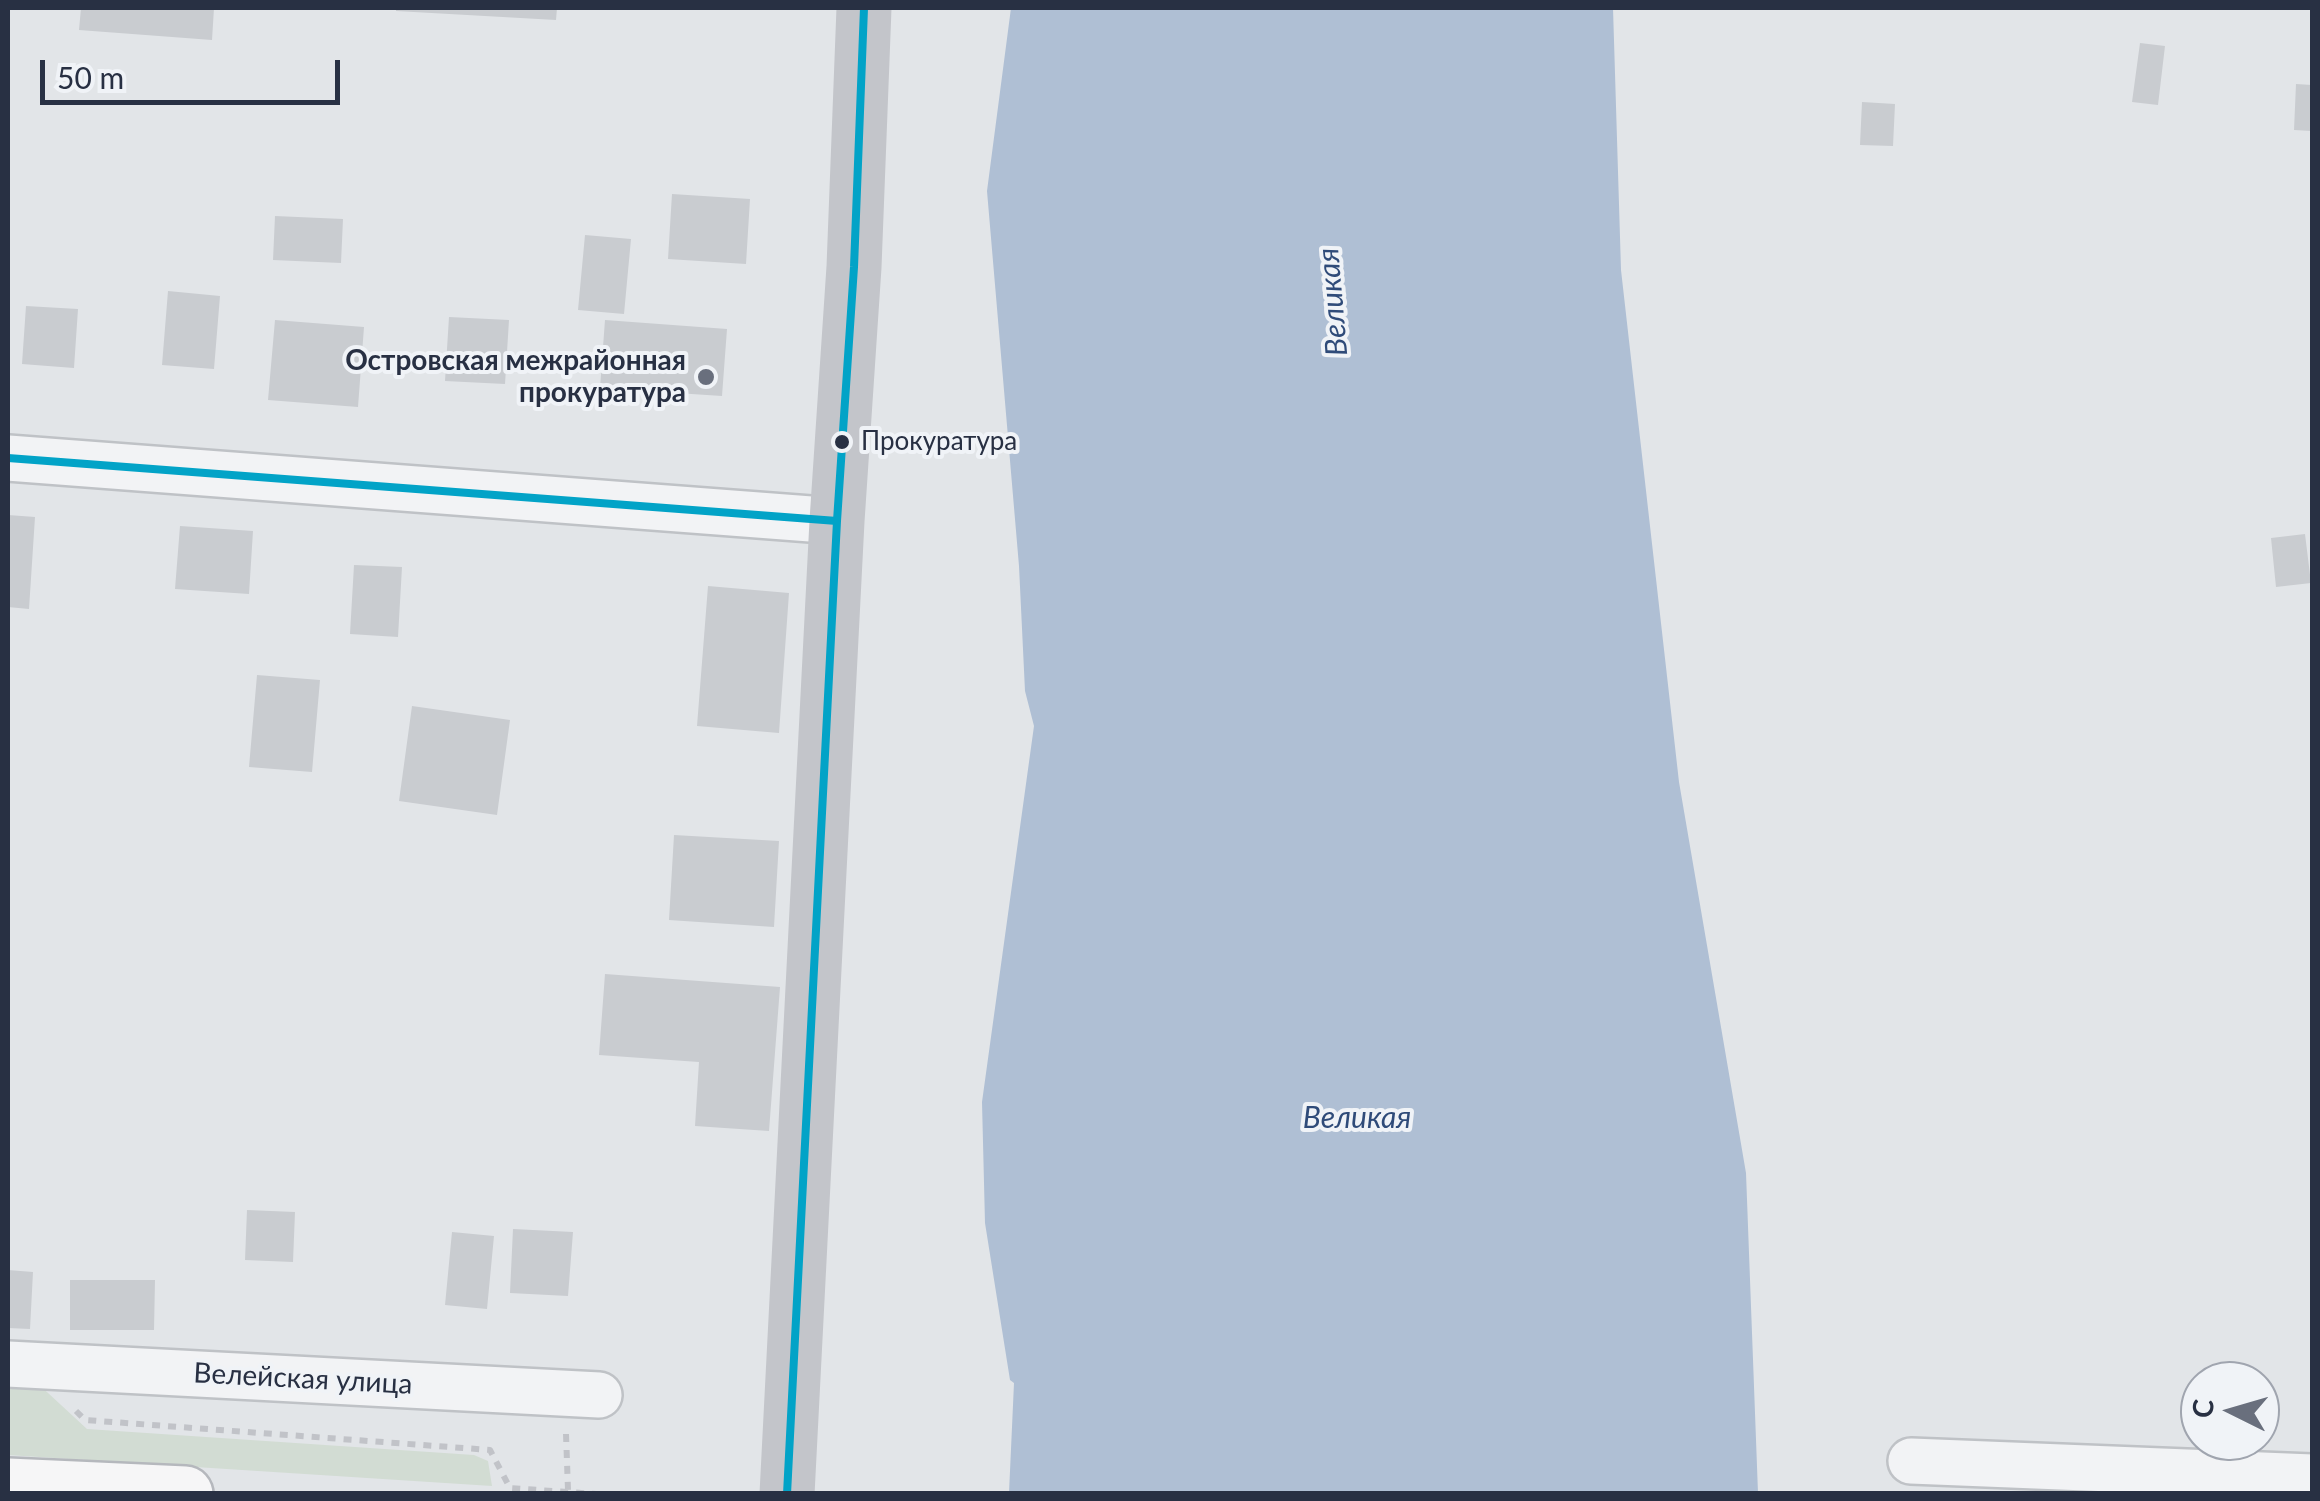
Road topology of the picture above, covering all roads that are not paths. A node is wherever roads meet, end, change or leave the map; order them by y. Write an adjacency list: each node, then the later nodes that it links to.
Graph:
1 (864, 8): 3 (main road)
2 (8, 458): 3 (street)
3 (836, 522): 10 (main road)
4 (20, 1364): 5 (street, Велейская улица)
5 (582, 1394)
6 (1911, 1460): 7 (street)
7 (2312, 1478)
8 (8, 1486): 9 (highway)
9 (185, 1494)
10 (786, 1494)

